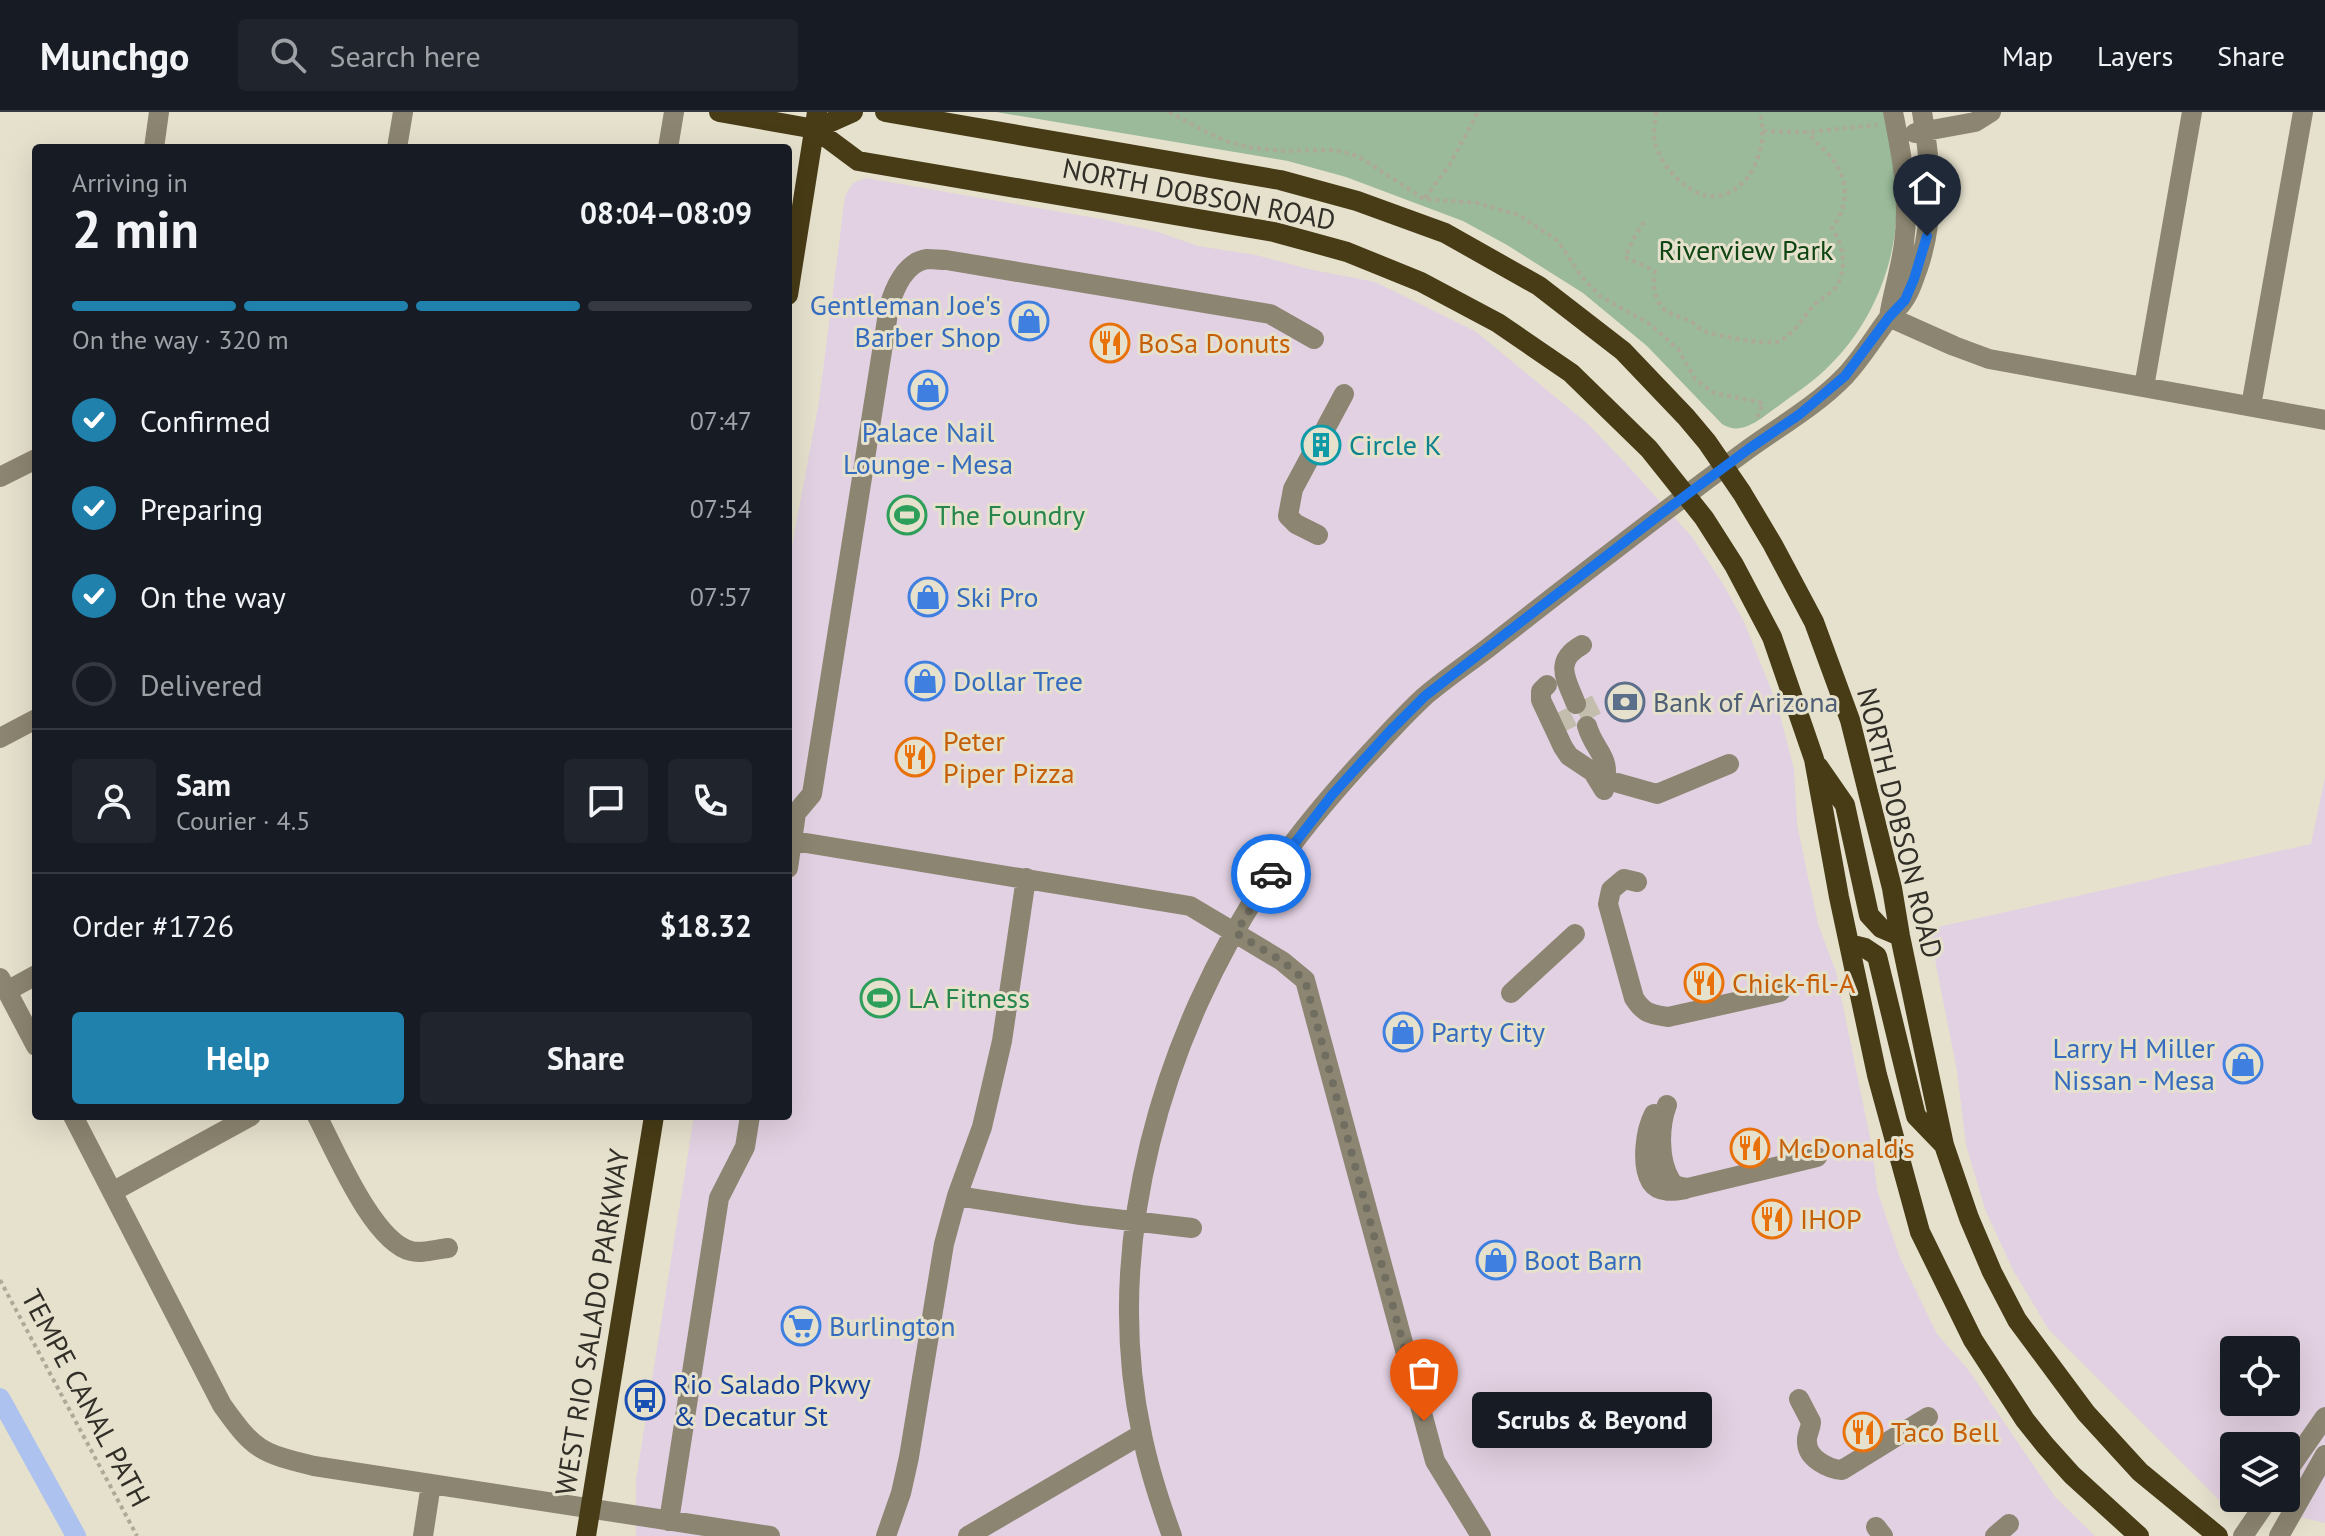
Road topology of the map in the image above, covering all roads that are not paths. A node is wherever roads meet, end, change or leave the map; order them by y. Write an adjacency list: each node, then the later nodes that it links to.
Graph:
1 (159, 112): 14 (street)
2 (403, 112): 15 (street)
3 (674, 112): 16 (street)
4 (719, 112): 11 (main road, NORTH DOBSON ROAD)
5 (853, 112): 11 (main road)
6 (885, 112): 25 (main road, NORTH DOBSON ROAD)
7 (1991, 112): 12 (street)
8 (2192, 112): 20 (street)
9 (2303, 112): 22 (street)
10 (1887, 118): 13 (street)
11 (816, 120): 17 (main road); 27 (main road, NORTH DOBSON ROAD)
12 (1923, 122): 13 (street); 18 (street)
13 (1898, 136): 18 (street)
14 (155, 144)
15 (398, 144)
16 (669, 144)
17 (792, 270)
18 (1889, 317): 20 (street); 25 (street)
19 (1314, 339): 36 (street)
20 (2144, 387): 22 (street)
21 (1344, 394): 28 (street)
22 (2251, 406): 23 (street)
23 (2325, 420)
24 (32, 461): 26 (street)
25 (1724, 467): 27 (street); 42 (main road, NORTH DOBSON ROAD)
26 (0, 477)
27 (1686, 495): 33 (main road, NORTH DOBSON ROAD); 40 (street)
28 (1318, 535)
29 (1555, 674): 30 (street); 30 (street); 30 (street); 35 (street)
30 (1571, 706)
31 (32, 721): 32 (street)
32 (0, 738)
33 (1814, 759): 42 (main road); 43 (main road, NORTH DOBSON ROAD)
34 (1729, 764): 35 (street)
35 (1610, 781): 35 (street)
36 (792, 831)
37 (792, 840): 38 (street)
38 (1026, 878): 40 (street); 58 (street)
39 (1637, 882): 46 (street)
40 (1236, 933): 59 (street); 78 (street)
41 (1575, 934): 47 (street)
42 (1900, 936): 55 (main road, NORTH DOBSON ROAD)
43 (1849, 944): 55 (main road); 79 (main road, NORTH DOBSON ROAD)
44 (32, 976): 45 (street)
45 (3, 984): 48 (street)
46 (1780, 992)
47 (1511, 993)
48 (32, 1038)
49 (1667, 1105): 56 (street)
50 (75, 1120): 57 (street)
51 (244, 1120): 57 (street)
52 (319, 1120): 61 (street)
53 (653, 1120): 69 (main road, WEST RIO SALADO PARKWAY)
54 (749, 1120): 71 (street)
55 (1944, 1145): 80 (main road, NORTH DOBSON ROAD)
56 (1817, 1157)
57 (112, 1192): 68 (street)
58 (957, 1196): 59 (street); 75 (street)
59 (1136, 1222): 60 (street); 65 (street)
60 (1192, 1228)
61 (448, 1248)
62 (1799, 1399): 63 (street)
63 (1928, 1417)
64 (2325, 1417): 66 (street)
65 (1142, 1434): 76 (street); 77 (street)
66 (2300, 1453)
67 (2325, 1455): 82 (street)
68 (431, 1484): 69 (street); 72 (street)
69 (590, 1509): 71 (street); 73 (main road, WEST RIO SALADO PARKWAY)
70 (2259, 1512): 81 (street)
71 (669, 1521): 74 (street)
72 (423, 1536)
73 (586, 1536)
74 (770, 1536)
75 (886, 1536)
76 (968, 1536)
77 (1172, 1536)
78 (1481, 1536)
79 (2139, 1536)
80 (2218, 1536)
81 (2243, 1536)
82 (2279, 1536)

